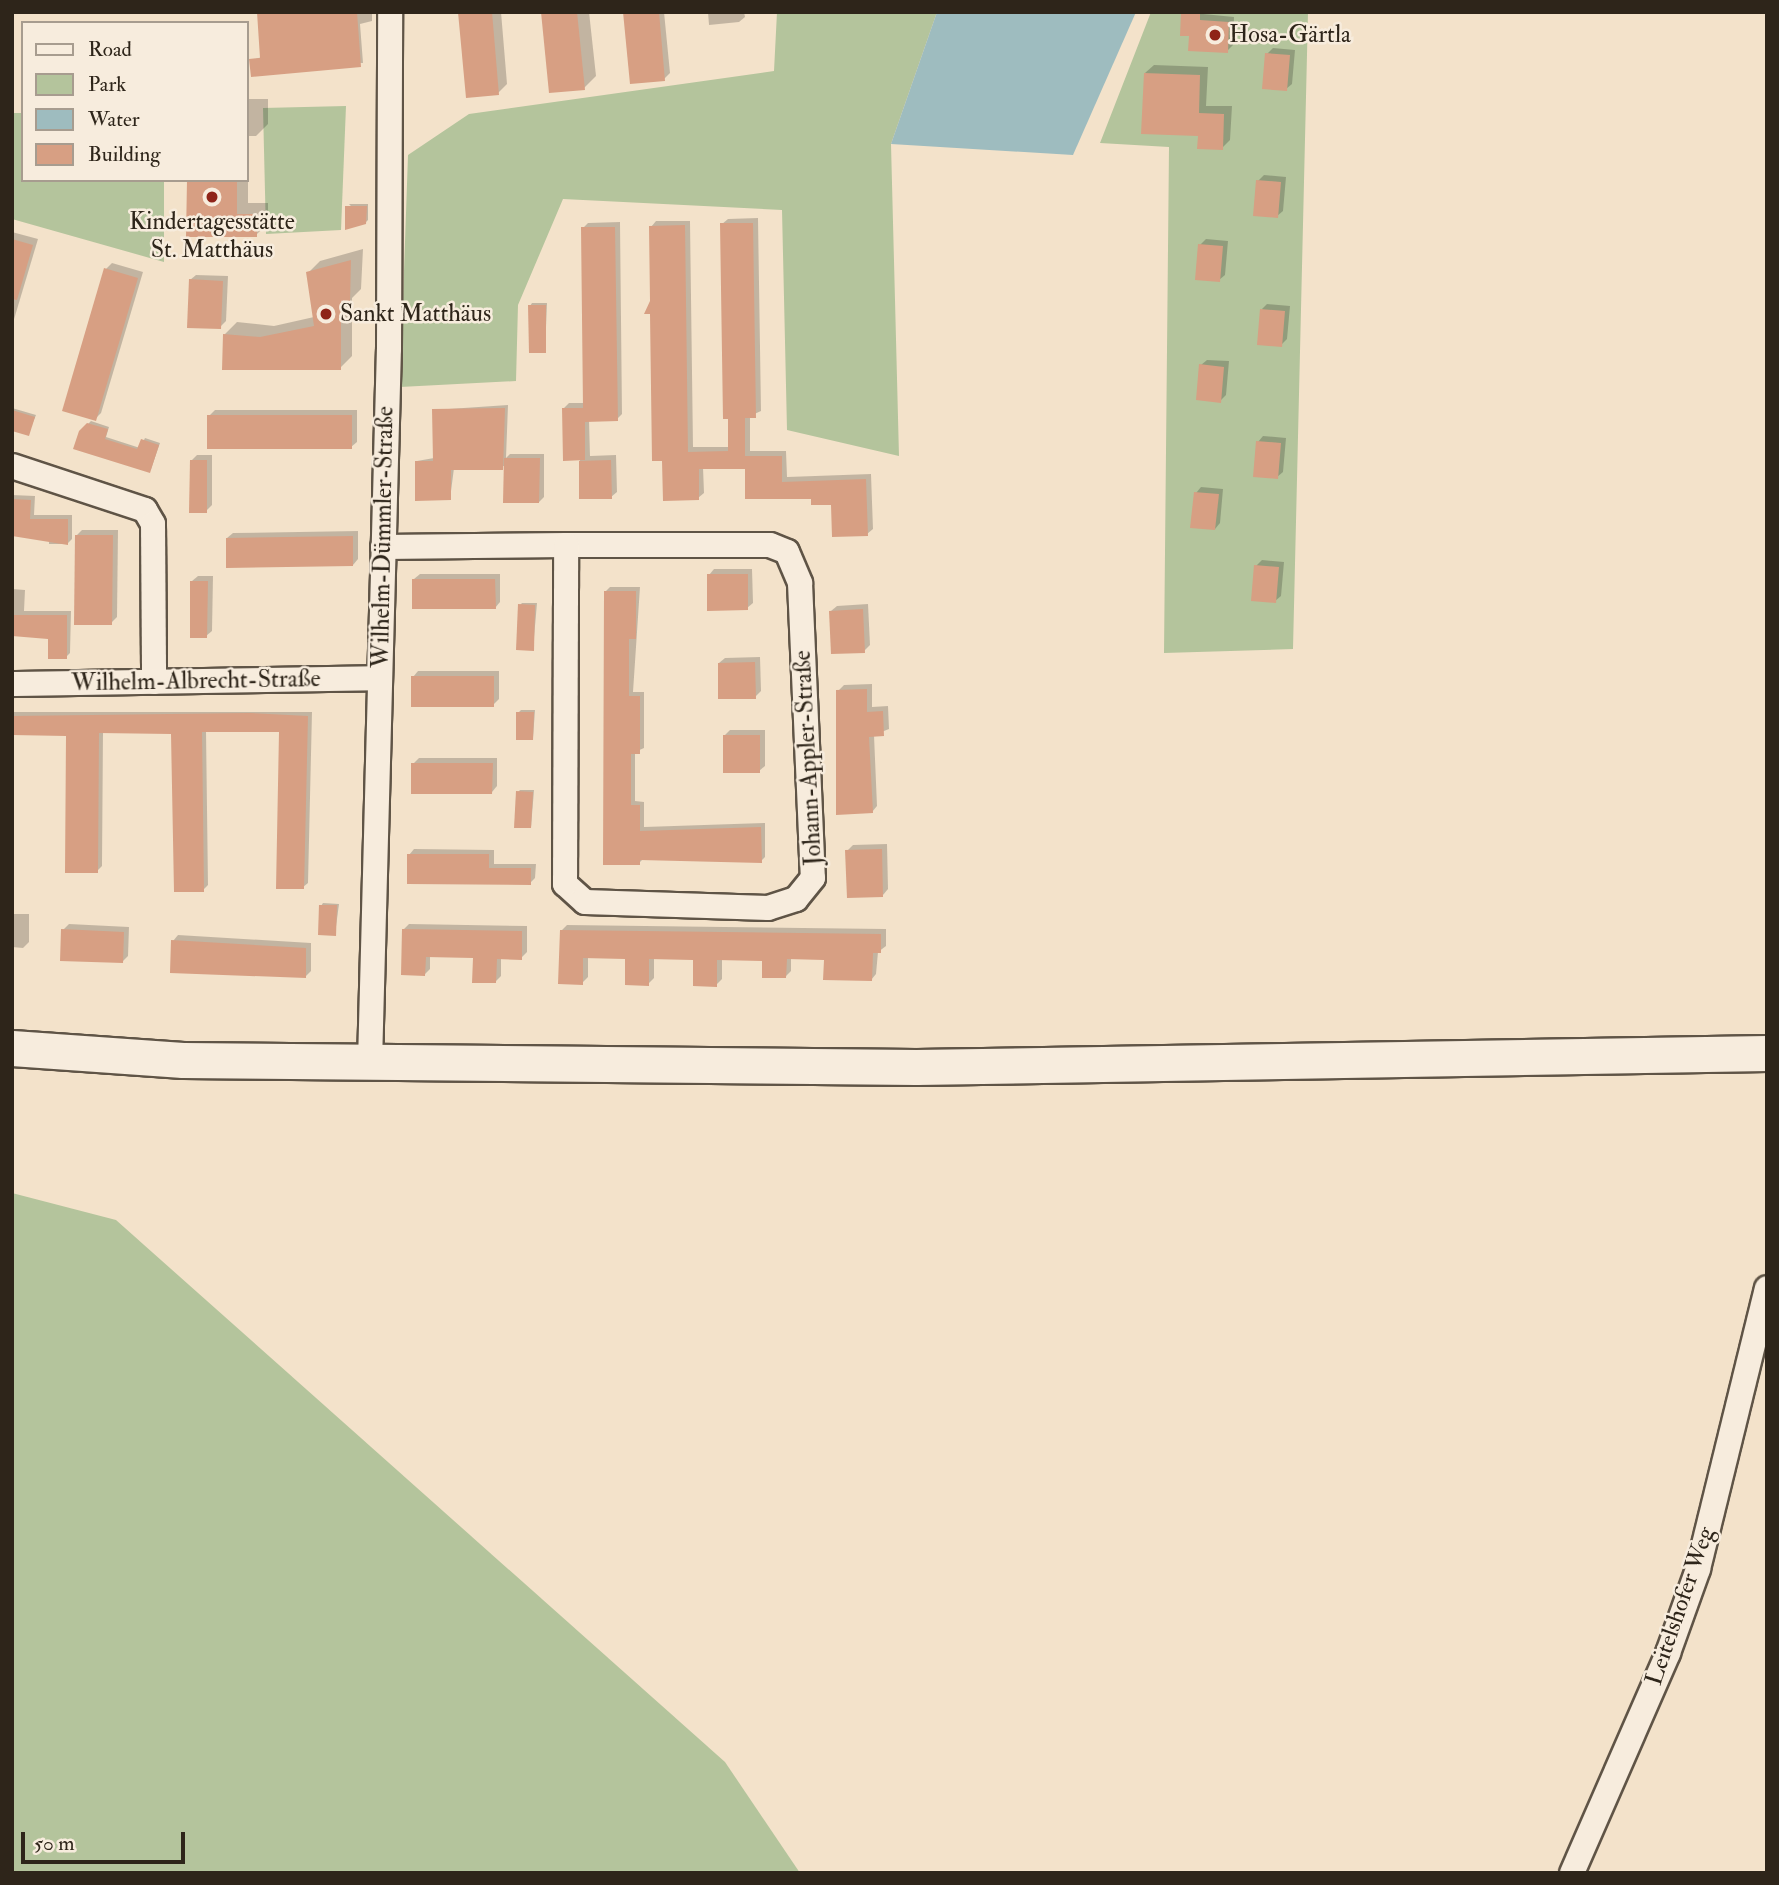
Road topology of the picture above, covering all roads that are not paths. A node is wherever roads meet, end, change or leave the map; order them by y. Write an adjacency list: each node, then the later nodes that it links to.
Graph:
1 (390, 12): 4 (street, Wilhelm-Dümmler-Straße)
2 (12, 466): 6 (street)
3 (566, 545): 3 (street, Johann-Appler-Straße); 4 (street, Johann-Appler-Straße)
4 (383, 547): 5 (street, Wilhelm-Dümmler-Straße)
5 (379, 678): 6 (street, Wilhelm-Albrecht-Straße); 10 (street, Wilhelm-Dümmler-Straße)
6 (154, 682): 7 (street, Wilhelm-Albrecht-Straße)
7 (12, 684)
8 (12, 1048): 10 (main road)
9 (1767, 1053): 10 (main road)
10 (370, 1063)
11 (1767, 1288): 12 (street, Leitelshofer Weg)
12 (1572, 1873)

